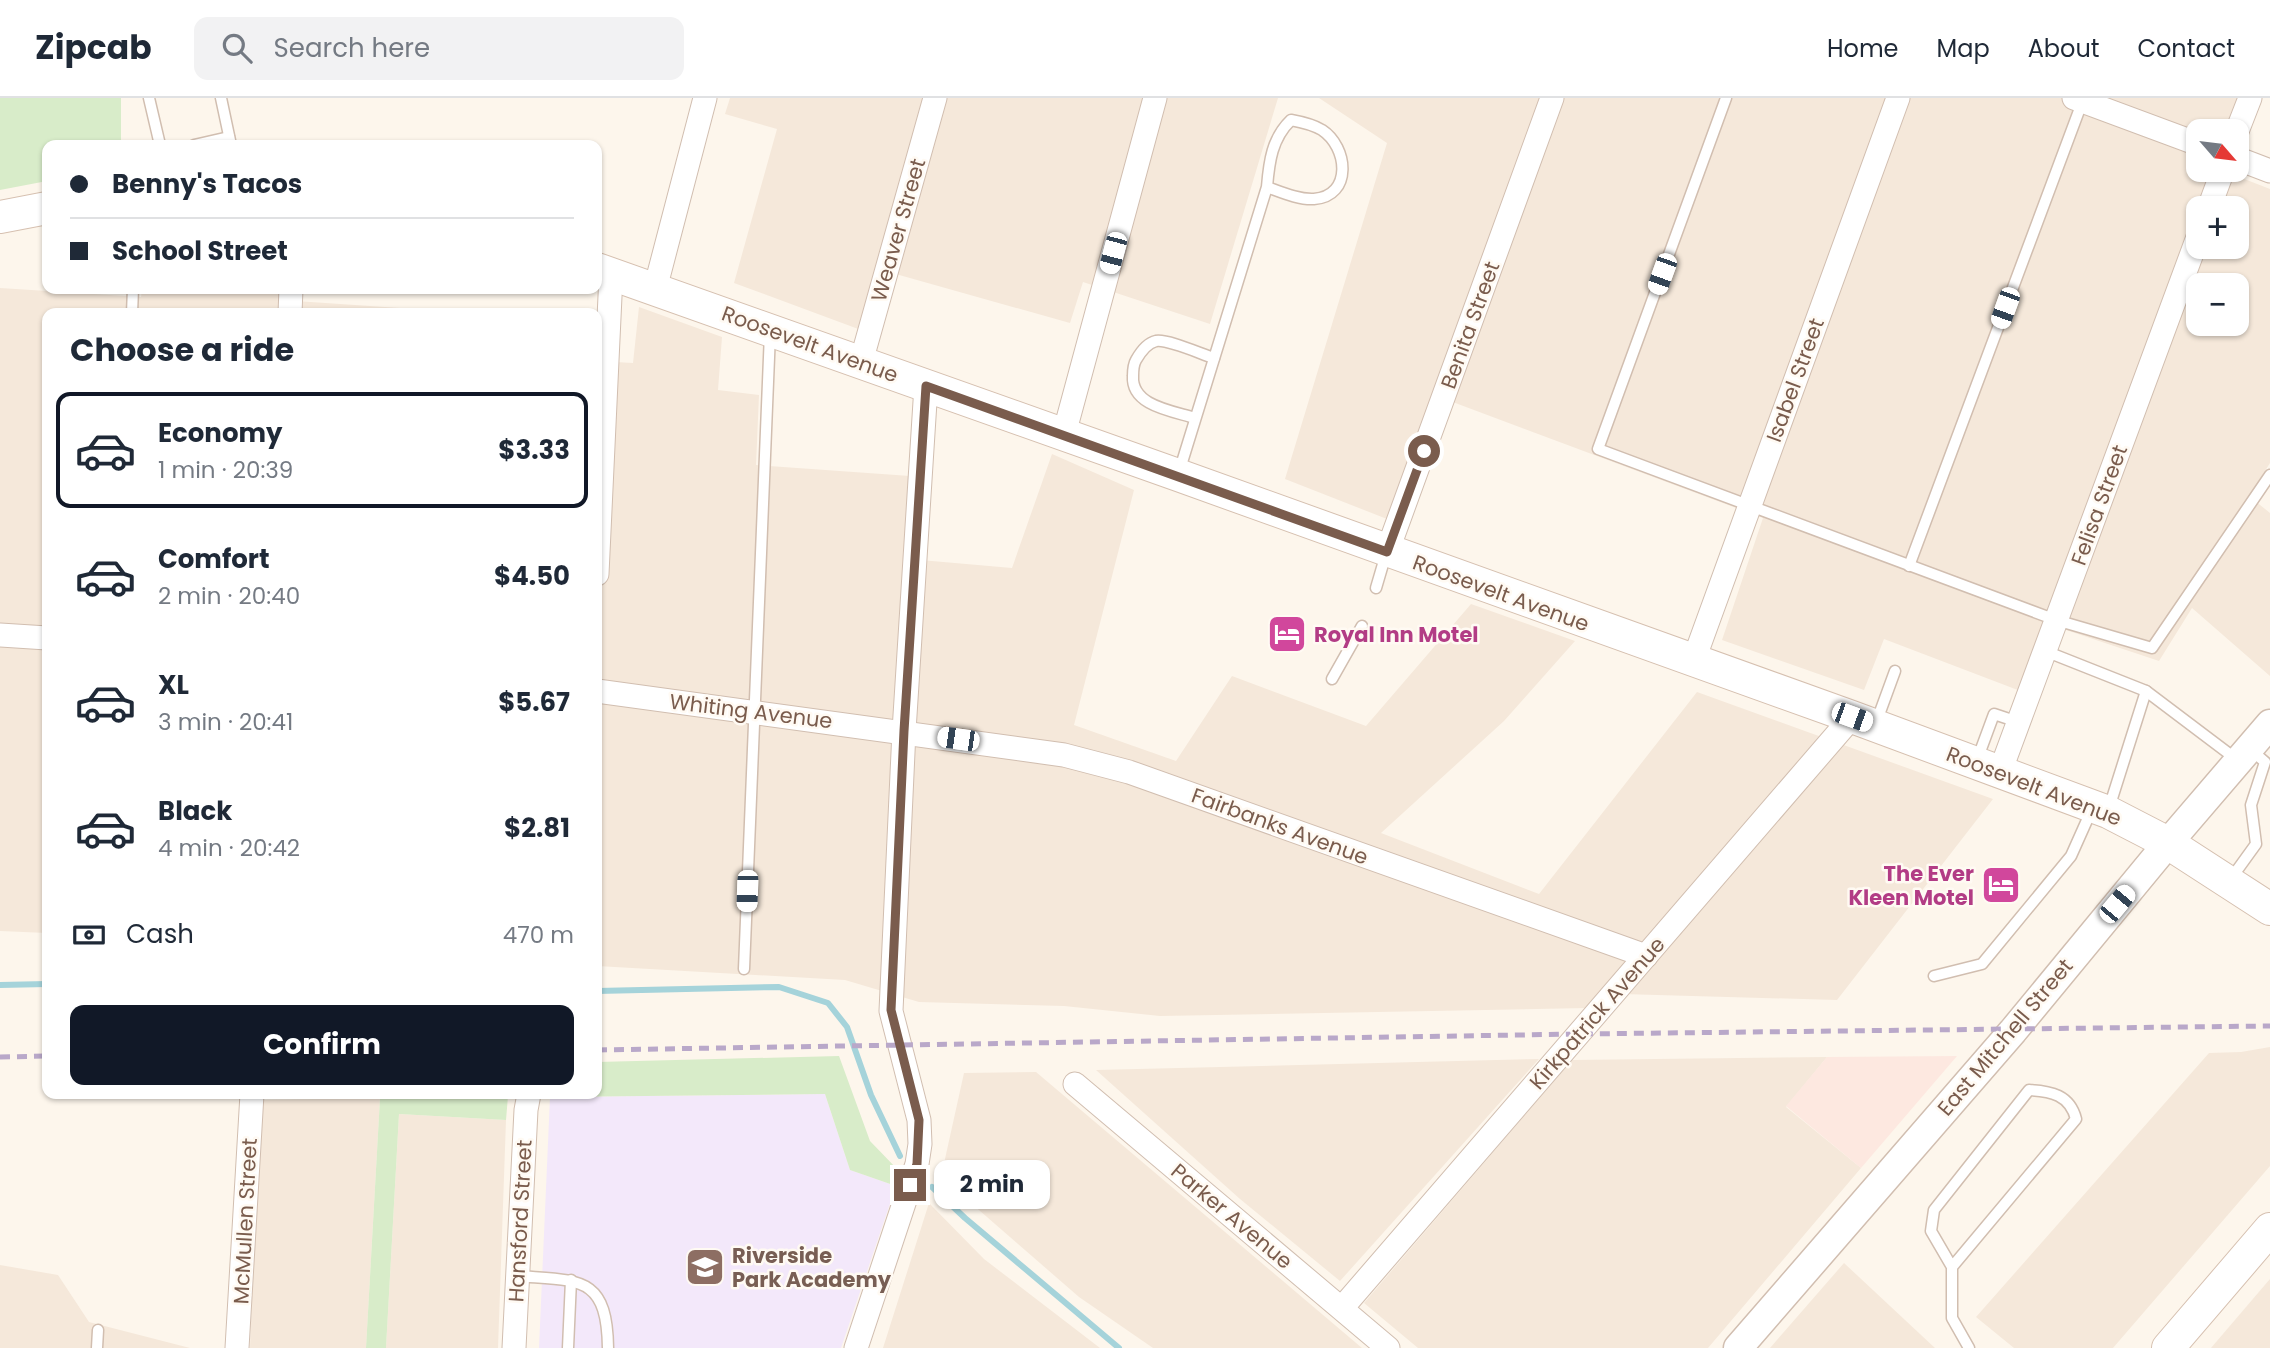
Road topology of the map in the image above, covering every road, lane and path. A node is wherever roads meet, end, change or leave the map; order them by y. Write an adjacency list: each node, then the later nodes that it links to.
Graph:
1 (149, 98): 13 (lane)
2 (222, 98): 14 (lane)
3 (705, 98): 22 (street)
4 (935, 98): 26 (street, Weaver Street)
5 (1155, 98): 29 (street)
6 (1552, 98): 33 (street, Benita Street)
7 (1726, 98): 32 (lane)
8 (1898, 98): 32 (street, Isabel Street)
9 (2250, 98): 11 (street)
10 (2080, 99): 12 (street); 34 (lane)
11 (2242, 119)
12 (2186, 139)
13 (159, 140)
14 (230, 140)
15 (2249, 163): 16 (street)
16 (2270, 170)
17 (1266, 187): 17 (lane); 25 (lane)
18 (42, 209): 19 (main road)
19 (0, 217)
20 (2190, 259): 36 (street, Felisa Street)
21 (604, 272): 22 (main road, Roosevelt Avenue); 24 (street)
22 (655, 289): 23 (main road, Roosevelt Avenue)
23 (771, 330): 26 (main road, Roosevelt Avenue); 46 (lane)
24 (602, 358)
25 (1214, 358): 28 (lane); 28 (lane)
26 (861, 362): 27 (main road, Roosevelt Avenue)
27 (926, 386): 29 (main road, Roosevelt Avenue); 49 (street)
28 (1195, 418): 30 (lane)
29 (1064, 434): 30 (main road, Roosevelt Avenue)
30 (1178, 475): 33 (main road, Roosevelt Avenue)
31 (2270, 475): 36 (lane)
32 (1750, 505): 34 (lane); 41 (street, Isabel Street)
33 (1387, 552): 35 (lane); 41 (main road, Roosevelt Avenue)
34 (1909, 566): 36 (lane)
35 (1376, 589)
36 (2056, 620): 40 (street, Felisa Street)
37 (1362, 626): 43 (lane)
38 (0, 635): 39 (street)
39 (42, 638)
40 (2045, 651): 44 (lane); 51 (street, Felisa Street)
41 (1693, 662): 47 (main road, Roosevelt Avenue)
42 (1895, 671): 47 (lane)
43 (1332, 679)
44 (2146, 691): 50 (lane); 52 (lane)
45 (602, 692): 46 (street, Whiting Avenue)
46 (753, 712): 49 (street, Whiting Avenue); 57 (lane)
47 (1863, 722): 51 (main road, Roosevelt Avenue); 56 (street, Kirkpatrick Avenue)
48 (2270, 724): 50 (street, East Mitchell Street)
49 (904, 731): 56 (street, Fairbanks Avenue); 73 (street)
50 (2244, 755): 53 (street, East Mitchell Street); 54 (lane)
51 (1988, 768): 52 (main road, Roosevelt Avenue)
52 (2101, 809): 53 (main road, Roosevelt Avenue); 58 (lane)
53 (2168, 843): 54 (main road, Roosevelt Avenue); 75 (street, East Mitchell Street)
54 (2228, 882): 55 (main road, Roosevelt Avenue)
55 (2270, 909)
56 (1646, 956): 66 (street, Kirkpatrick Avenue)
57 (744, 968)
58 (1934, 976)
59 (1075, 1084): 66 (street, Parker Avenue)
60 (252, 1099): 69 (street, McMullen Street)
61 (528, 1099): 64 (street, Hansford Street)
62 (2270, 1228): 77 (main road)
63 (1952, 1268): 63 (lane); 76 (lane)
64 (518, 1276): 65 (lane); 70 (street, Hansford Street)
65 (572, 1280): 71 (lane); 72 (lane)
66 (1342, 1308): 74 (street, Parker Avenue)
67 (98, 1329): 68 (lane)
68 (97, 1348)
69 (237, 1348)
70 (514, 1348)
71 (568, 1348)
72 (608, 1348)
73 (856, 1348)
74 (1388, 1348)
75 (1738, 1348)
76 (1969, 1348)
77 (2168, 1348)

